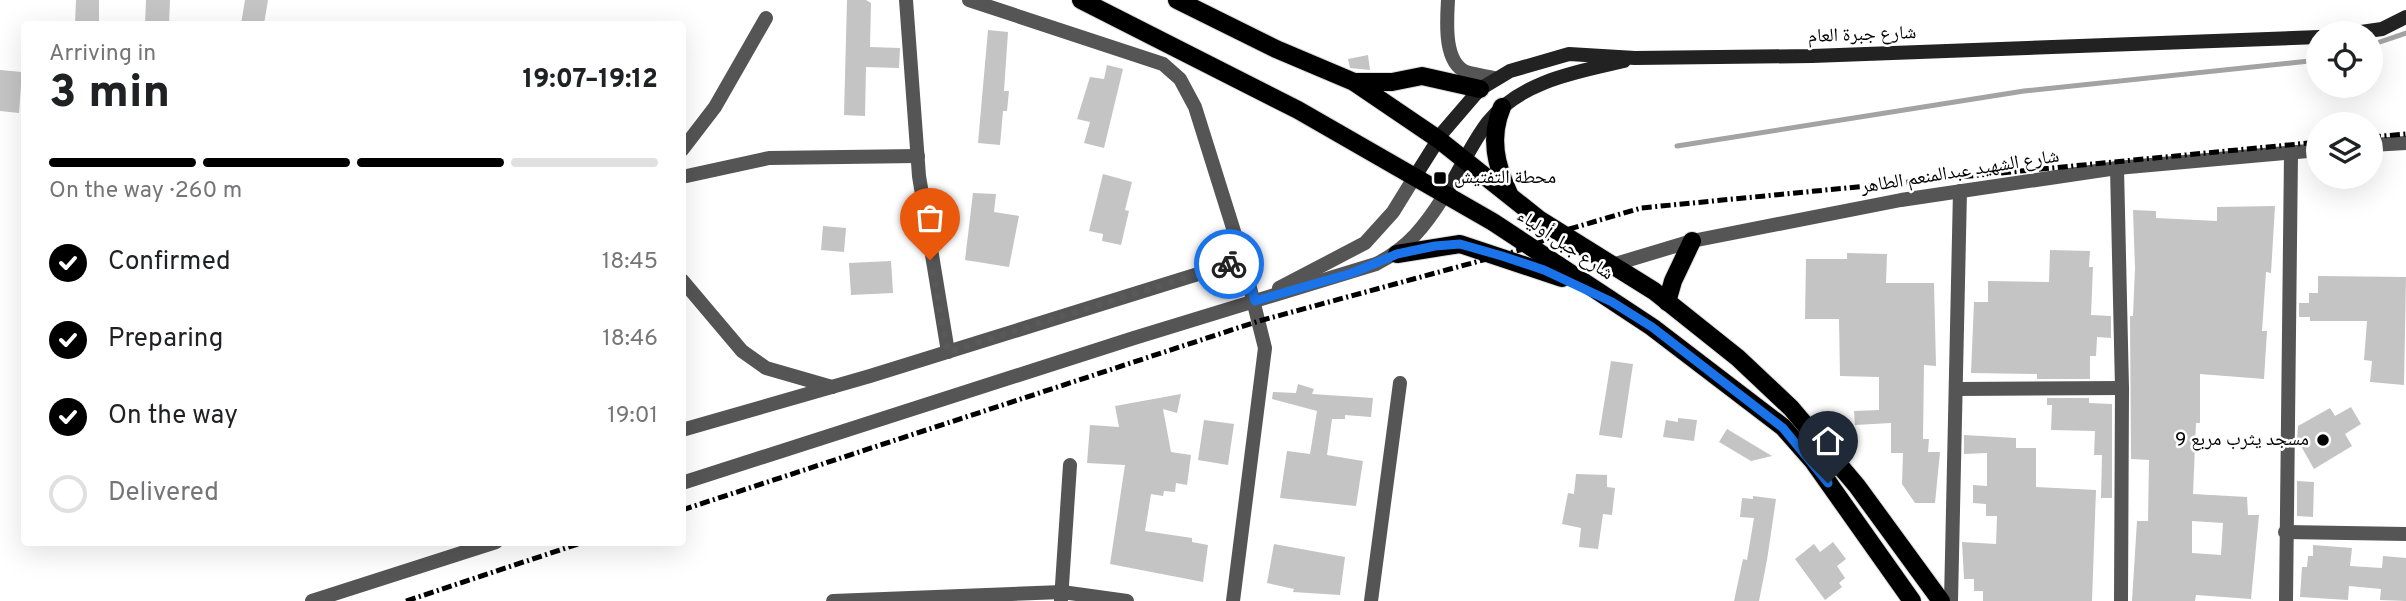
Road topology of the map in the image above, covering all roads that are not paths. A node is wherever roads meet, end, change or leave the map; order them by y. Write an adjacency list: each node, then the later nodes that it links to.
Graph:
1 (906, 0): 20 (street)
2 (969, 0): 30 (street)
3 (1081, 0): 24 (main road, شارع جبل أولياء)
4 (1177, 0): 11 (main road, شارع جبل أولياء)
5 (1448, 0): 12 (street)
6 (2406, 17): 8 (main road)
7 (766, 18): 17 (street)
8 (2383, 28)
9 (2306, 37): 10 (main road, شارع جبرة العام)
10 (1635, 58): 12 (main road, شارع جبرة العام); 13 (main road)
11 (1354, 82): 12 (main road); 14 (main road, شارع جبل أولياء)
12 (1487, 83): 14 (main road, شارع جبرة العام)
13 (1502, 107): 21 (main road); 27 (main road)
14 (1438, 139): 21 (main road, شارع جبل أولياء); 24 (main road, شارع جبرة العام)
15 (2406, 143): 16 (street)
16 (2383, 144)
17 (686, 145)
18 (2306, 151): 19 (street, شارع الشهيد عبدالمنعم الطاهر)
19 (2291, 153): 22 (street, شارع الشهيد عبدالمنعم الطاهر); 44 (street)
20 (918, 156): 23 (street); 36 (street)
21 (1466, 160): 26 (main road); 27 (main road, شارع جبل أولياء)
22 (2117, 168): 25 (street, شارع الشهيد عبدالمنعم الطاهر); 39 (street)
23 (686, 176)
24 (1415, 178): 26 (main road, شارع جبل أولياء); 33 (street)
25 (1960, 191): 28 (street, شارع الشهيد عبدالمنعم الطاهر); 40 (street)
26 (1444, 196): 29 (street); 34 (main road, شارع جبل أولياء)
27 (1512, 200): 31 (main road, شارع جبل أولياء)
28 (1692, 241): 31 (street, شارع الشهيد عبدالمنعم الطاهر); 35 (main road)
29 (1397, 254): 33 (street); 34 (main road)
30 (1243, 260): 33 (street); 36 (street)
31 (1612, 265): 35 (main road, شارع جبل أولياء)
32 (686, 285): 38 (street)
33 (1259, 300): 43 (street); 51 (street)
34 (1612, 302): 53 (main road, شارع جبل أولياء)
35 (1667, 302): 54 (main road, شارع جبل أولياء)
36 (948, 352): 38 (street)
37 (1401, 383): 52 (street)
38 (833, 387): 41 (street)
39 (2122, 388): 40 (street); 56 (street)
40 (1957, 389): 55 (street)
41 (686, 429)
42 (1070, 465): 47 (street)
43 (686, 482)
44 (2285, 532): 45 (street); 57 (street)
45 (2406, 534)
46 (484, 546): 48 (street)
47 (1062, 596): 49 (street); 50 (street)
48 (312, 601)
49 (833, 601)
50 (1127, 601)
51 (1233, 601)
52 (1371, 601)
53 (1912, 601)
54 (1941, 601)
55 (1951, 601)
56 (2121, 601)
57 (2286, 601)

